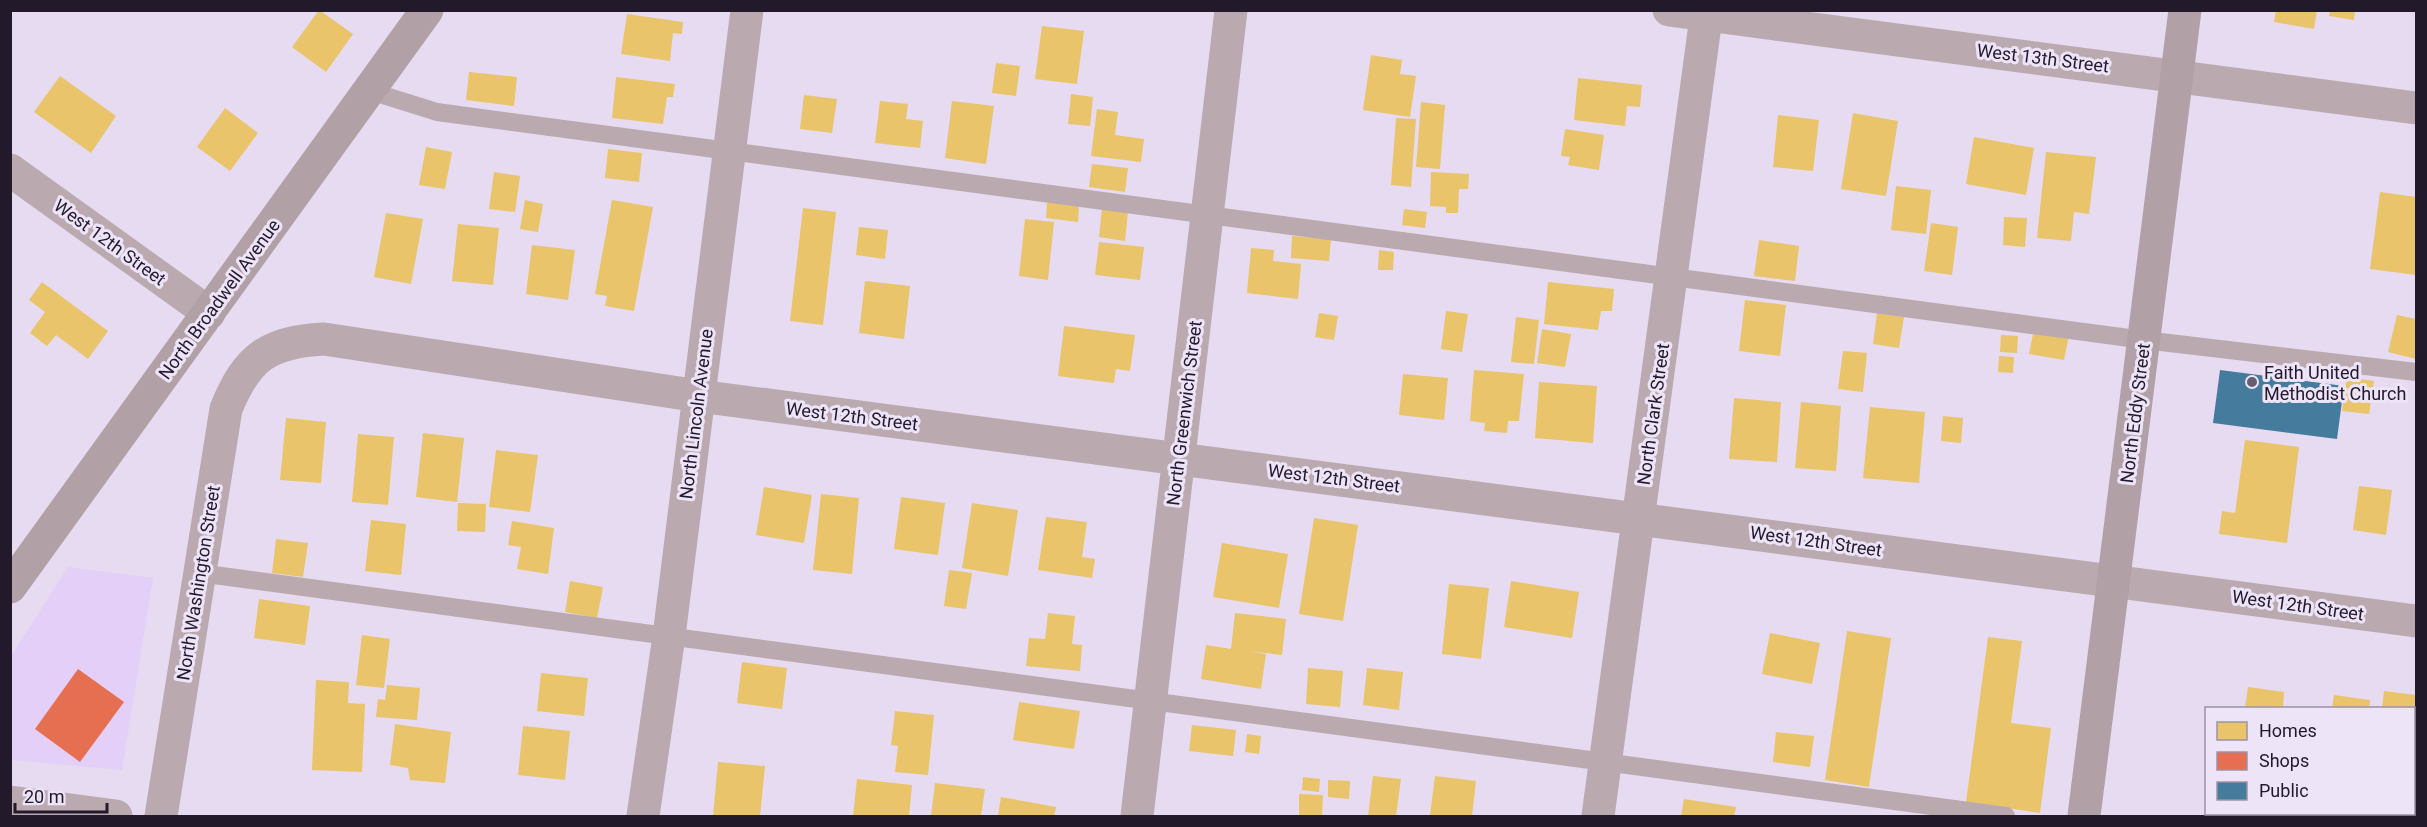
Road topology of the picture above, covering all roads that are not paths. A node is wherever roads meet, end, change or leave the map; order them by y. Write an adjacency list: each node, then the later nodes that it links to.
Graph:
1 (427, 10): 8 (main road, North Broadwell Avenue)
2 (747, 10): 10 (street, North Lincoln Avenue)
3 (1231, 10): 12 (street, North Greenwich Street)
4 (1669, 10): 6 (street, West 13th Street)
5 (2185, 10): 7 (main road, North Eddy Street)
6 (1707, 13): 7 (street, West 13th Street); 13 (street, North Clark Street)
7 (2177, 75): 9 (street, West 13th Street); 15 (main road, North Eddy Street)
8 (370, 91): 10 (lane); 14 (main road, North Broadwell Avenue)
9 (2416, 108)
10 (729, 151): 12 (lane); 18 (street, North Lincoln Avenue)
11 (10, 171): 14 (street, West 12th Street)
12 (1207, 214): 13 (lane); 19 (street, North Greenwich Street)
13 (1672, 276): 15 (lane); 20 (street, North Clark Street)
14 (209, 313): 23 (main road, North Broadwell Avenue)
15 (2144, 340): 17 (lane); 22 (main road, North Eddy Street)
16 (257, 359): 18 (street, West 12th Street); 21 (street, North Washington Street)
17 (2416, 372)
18 (699, 396): 19 (street, West 12th Street); 25 (street, North Lincoln Avenue)
19 (1178, 458): 20 (street, West 12th Street); 26 (street, North Greenwich Street)
20 (1639, 518): 22 (street, West 12th Street); 27 (street, North Clark Street)
21 (200, 573): 25 (lane); 30 (street, North Washington Street)
22 (2114, 581): 24 (street, West 12th Street); 35 (main road, North Eddy Street)
23 (10, 587)
24 (2416, 621)
25 (669, 636): 26 (lane); 31 (street, North Lincoln Avenue)
26 (1151, 700): 27 (lane); 32 (street, North Greenwich Street)
27 (1606, 761): 33 (street, North Clark Street); 34 (lane)
28 (10, 802): 29 (street)
29 (116, 816)
30 (161, 816)
31 (643, 816)
32 (1137, 816)
33 (1598, 816)
34 (2006, 816)
35 (2084, 816)

